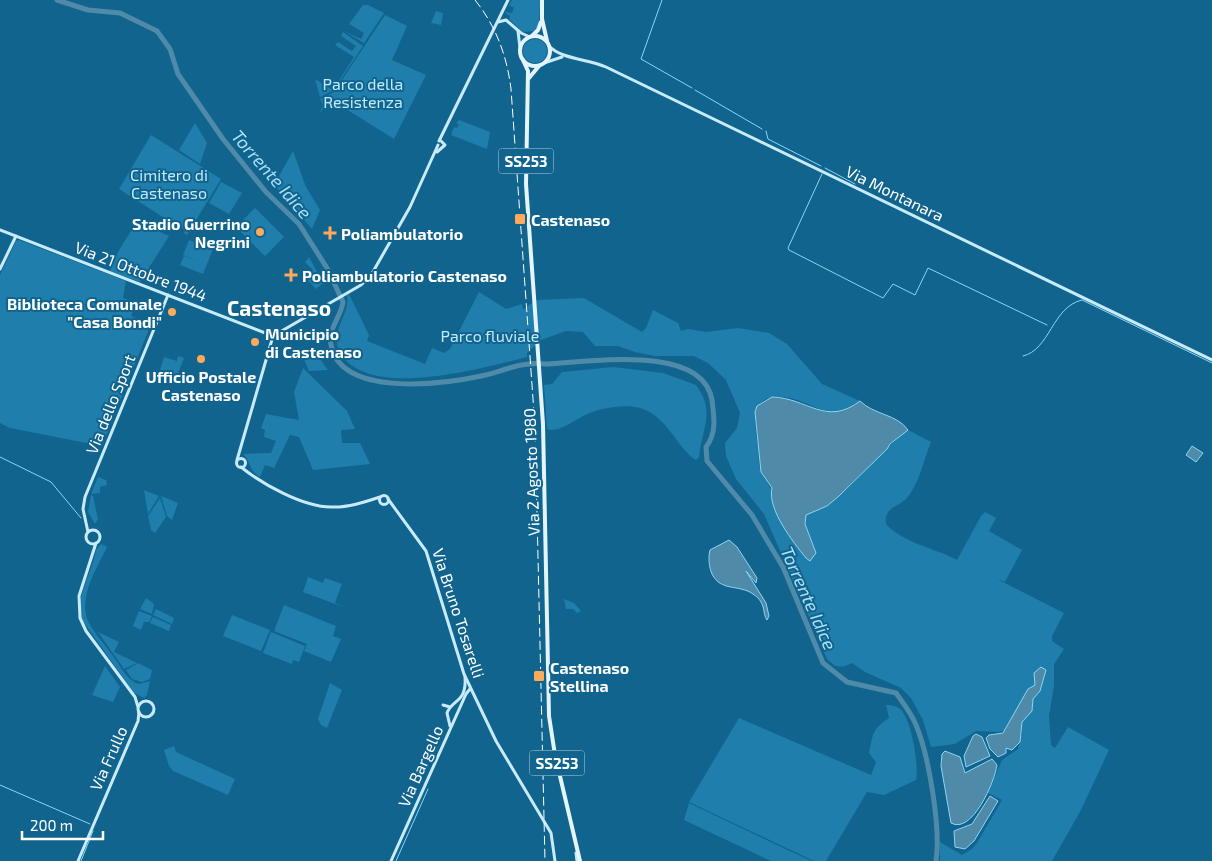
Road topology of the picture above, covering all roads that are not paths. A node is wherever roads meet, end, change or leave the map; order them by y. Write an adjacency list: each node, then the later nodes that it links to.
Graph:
1 (508, 0): 4 (street)
2 (542, 0): 3 (main road)
3 (542, 20): 6 (main road); 7 (main road)
4 (497, 22): 5 (street); 14 (street)
5 (518, 30): 6 (street); 8 (street)
6 (531, 37): 7 (main road); 8 (main road)
7 (549, 45): 9 (street, Via Montanara); 11 (main road)
8 (520, 48): 10 (main road, SS253)
9 (564, 56): 11 (street, Via Montanara); 22 (street, Via Montanara)
10 (523, 60): 12 (main road); 13 (main road, Via 2 Agosto 1980 / SS253)
11 (544, 63): 12 (main road)
12 (539, 66): 13 (main road)
13 (528, 80): 54 (main road, Via 2 Agosto 1980 / SS253)
14 (446, 130): 15 (street); 16 (street)
15 (445, 143): 16 (street); 16 (street)
16 (439, 145): 21 (street)
17 (0, 230): 18 (street, Via 21 Ottobre 1944)
18 (16, 236): 19 (street); 20 (street, Via 21 Ottobre 1944)
19 (0, 269)
20 (168, 295): 21 (street, Via 21 Ottobre 1944); 33 (street, Via dello Sport)
21 (273, 336): 23 (street)
22 (1212, 360)
23 (240, 444): 24 (street); 25 (street)
24 (236, 460): 25 (street); 26 (street, Via Bruno Tosarelli)
25 (244, 461): 26 (street); 27 (street)
26 (241, 467): 27 (street, Via Bruno Tosarelli)
27 (251, 476): 30 (street, Via Bruno Tosarelli)
28 (380, 497): 29 (street); 30 (street, Via Bruno Tosarelli); 31 (street)
29 (388, 499): 31 (street); 32 (street, Via Bruno Tosarelli)
30 (370, 501): 31 (street, Via Bruno Tosarelli)
31 (383, 504): 32 (street, Via Bruno Tosarelli)
32 (397, 511): 39 (street, Via Bruno Tosarelli)
33 (87, 524): 34 (street); 35 (street, Via dello Sport)
34 (94, 530): 35 (street); 37 (street)
35 (88, 532): 36 (street)
36 (90, 543): 37 (street); 38 (street)
37 (96, 543): 38 (street)
38 (93, 553): 42 (street)
39 (464, 674): 40 (street, Via Bruno Tosarelli); 41 (street)
40 (470, 689): 41 (street); 50 (street, Via Bargello); 53 (street, Via Bruno Tosarelli)
41 (464, 690): 46 (street, Via Bargello)
42 (135, 697): 43 (street); 45 (street)
43 (143, 701): 45 (street); 48 (street)
44 (443, 705): 46 (street, Via Bargello)
45 (138, 707): 47 (street)
46 (451, 707): 50 (street, Via Bargello)
47 (139, 712): 48 (street); 49 (street, Via Frullo)
48 (145, 717): 49 (street, Via Frullo)
49 (138, 721): 51 (street, Via Frullo)
50 (450, 729): 52 (street, Via Bargello)
51 (78, 861)
52 (391, 861)
53 (555, 861)
54 (579, 861)

